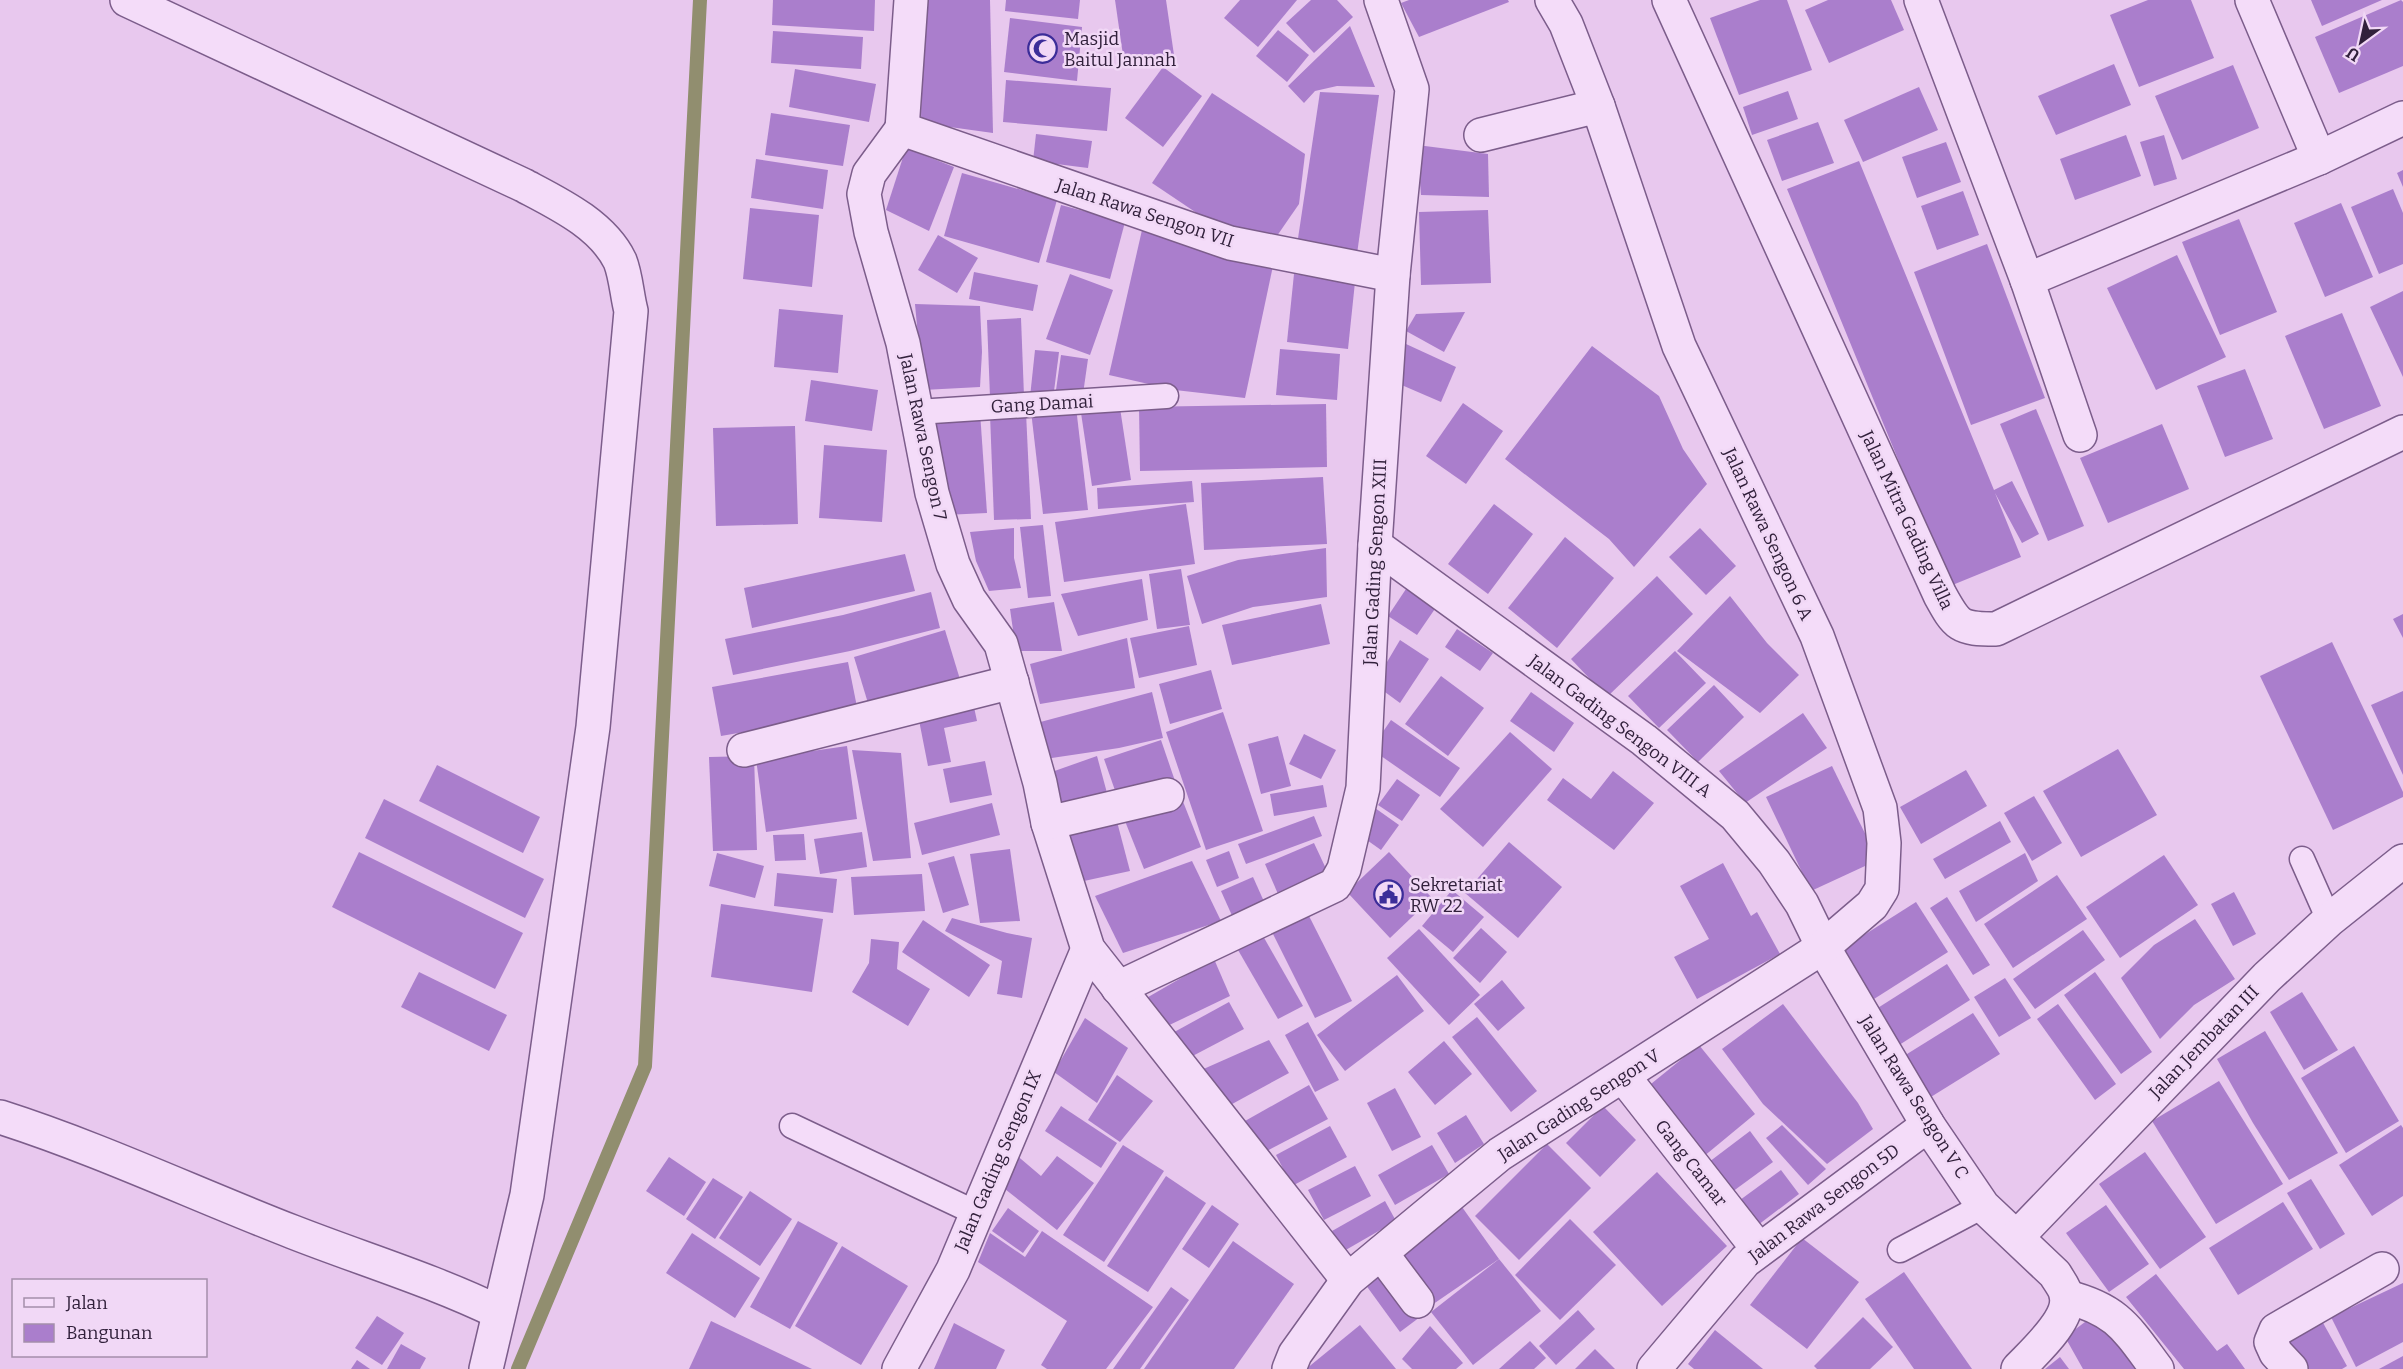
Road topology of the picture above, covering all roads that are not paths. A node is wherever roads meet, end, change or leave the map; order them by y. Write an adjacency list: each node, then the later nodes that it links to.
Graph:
1 (128, 0): 44 (street)
2 (911, 0): 10 (street)
3 (1381, 0): 13 (street, Jalan Gading Sengon XIII)
4 (1552, 0): 8 (street, Jalan Rawa Sengon 6 A)
5 (1669, 0): 17 (street, Jalan Mitra Gading Villa)
6 (1921, 0): 14 (street)
7 (2252, 0): 12 (street)
8 (1598, 106): 11 (street); 27 (street, Jalan Rawa Sengon 6 A)
9 (2403, 118): 12 (street)
10 (902, 129): 13 (street, Jalan Rawa Sengon VII); 16 (street, Jalan Rawa Sengon 7)
11 (1480, 135)
12 (2319, 158): 14 (street)
13 (1393, 275): 19 (street, Jalan Gading Sengon XIII)
14 (2027, 280): 18 (street)
15 (1166, 396): 16 (lane, Gang Damai)
16 (918, 412): 20 (street, Jalan Rawa Sengon 7)
17 (2403, 432)
18 (2080, 435)
19 (1375, 545): 27 (street, Jalan Gading Sengon VIII A); 29 (street, Jalan Gading Sengon XIII)
20 (1012, 682): 21 (street); 23 (street, Jalan Rawa Sengon 7)
21 (744, 750)
22 (1167, 795): 23 (street)
23 (1048, 823): 28 (street, Jalan Rawa Sengon 7)
24 (2302, 860): 26 (lane)
25 (2403, 861): 26 (street, Jalan Jembatan III)
26 (2329, 920): 36 (street, Jalan Jembatan III)
27 (1823, 947): 30 (street, Jalan Gading Sengon V); 32 (street, Jalan Rawa Sengon V C)
28 (1088, 949): 29 (street); 35 (street, Jalan Gading Sengon IX)
29 (1118, 988): 41 (street)
30 (1623, 1076): 37 (street, Gang Camar); 39 (street, Jalan Gading Sengon V)
31 (0, 1116): 44 (street)
32 (1928, 1125): 34 (street, Jalan Rawa Sengon V C); 37 (street, Jalan Rawa Sengon 5D)
33 (792, 1126): 35 (lane)
34 (1983, 1206): 36 (street, Jalan Rawa Sengon V C); 38 (lane)
35 (976, 1213): 46 (street, Jalan Gading Sengon IX)
36 (2017, 1237): 42 (street, Jalan Rawa Sengon V C)
37 (1759, 1250): 48 (street, Jalan Rawa Sengon 5D)
38 (1900, 1250)
39 (1381, 1253): 41 (street, Jalan Gading Sengon V); 43 (street)
40 (2382, 1269): 51 (street)
41 (1348, 1280): 47 (street, Jalan Gading Sengon V)
42 (2067, 1297): 49 (street); 50 (street)
43 (1417, 1301)
44 (498, 1312): 45 (street)
45 (486, 1369)
46 (899, 1369)
47 (1289, 1369)
48 (1654, 1369)
49 (2018, 1369)
50 (2157, 1369)
51 (2291, 1369)

